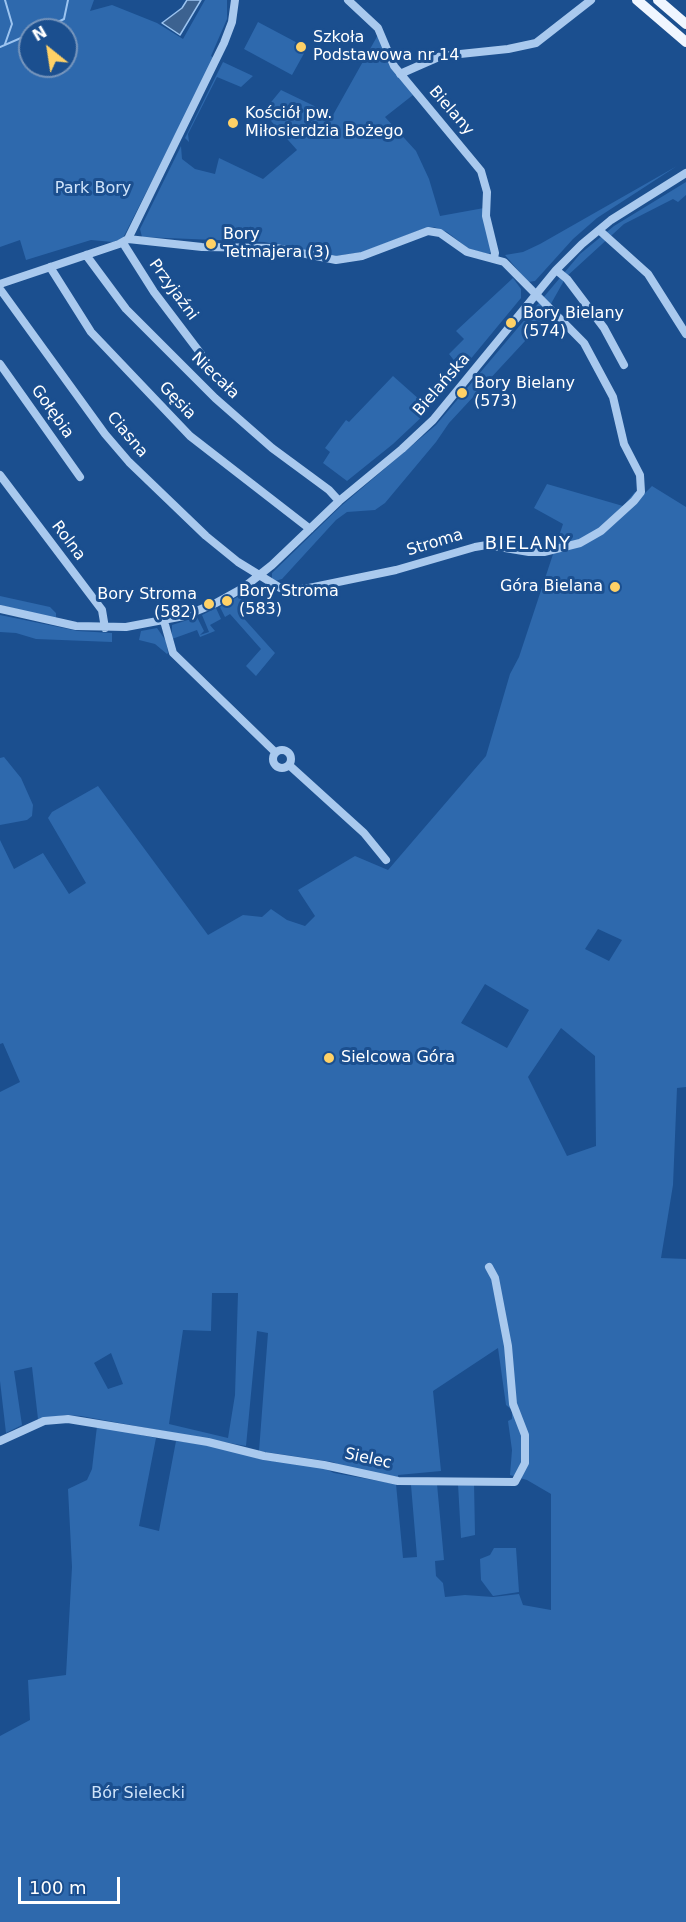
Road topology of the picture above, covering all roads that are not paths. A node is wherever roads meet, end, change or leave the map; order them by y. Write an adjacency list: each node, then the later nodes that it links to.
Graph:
1 (235, 0): 11 (street)
2 (348, 0): 8 (street, Bielany)
3 (591, 0): 8 (street)
4 (637, 0): 7 (main road)
5 (658, 0): 6 (main road)
6 (686, 24)
7 (686, 42)
8 (400, 74): 13 (street, Bielany)
9 (686, 173): 10 (street, Bielańska)
10 (599, 230): 15 (street, Bielańska); 18 (street)
11 (125, 241): 12 (street); 13 (street); 19 (street, Przyjaźni)
12 (86, 255): 14 (street); 24 (street, Niecała)
13 (494, 258): 17 (street)
14 (50, 267): 16 (street); 25 (street, Gęsia)
15 (556, 270): 17 (street, Bielańska); 21 (street)
16 (0, 286): 26 (street, Ciasna)
17 (535, 296): 24 (street, Bielańska); 26 (street, Stroma)
18 (686, 334)
19 (201, 354)
20 (0, 364): 23 (street, Gołębia)
21 (624, 365)
22 (0, 475): 29 (street, Rolna)
23 (80, 477)
24 (339, 501): 25 (street, Bielańska)
25 (310, 529): 26 (street, Bielańska)
26 (259, 576): 28 (street, Bielańska)
27 (0, 609): 29 (street, Bielańska)
28 (164, 621): 29 (street, Bielańska); 30 (street)
29 (105, 628)
30 (275, 752): 31 (street); 31 (street)
31 (289, 765): 32 (street)
32 (386, 860)
33 (489, 1267): 34 (street, Sielec)
34 (0, 1441)

